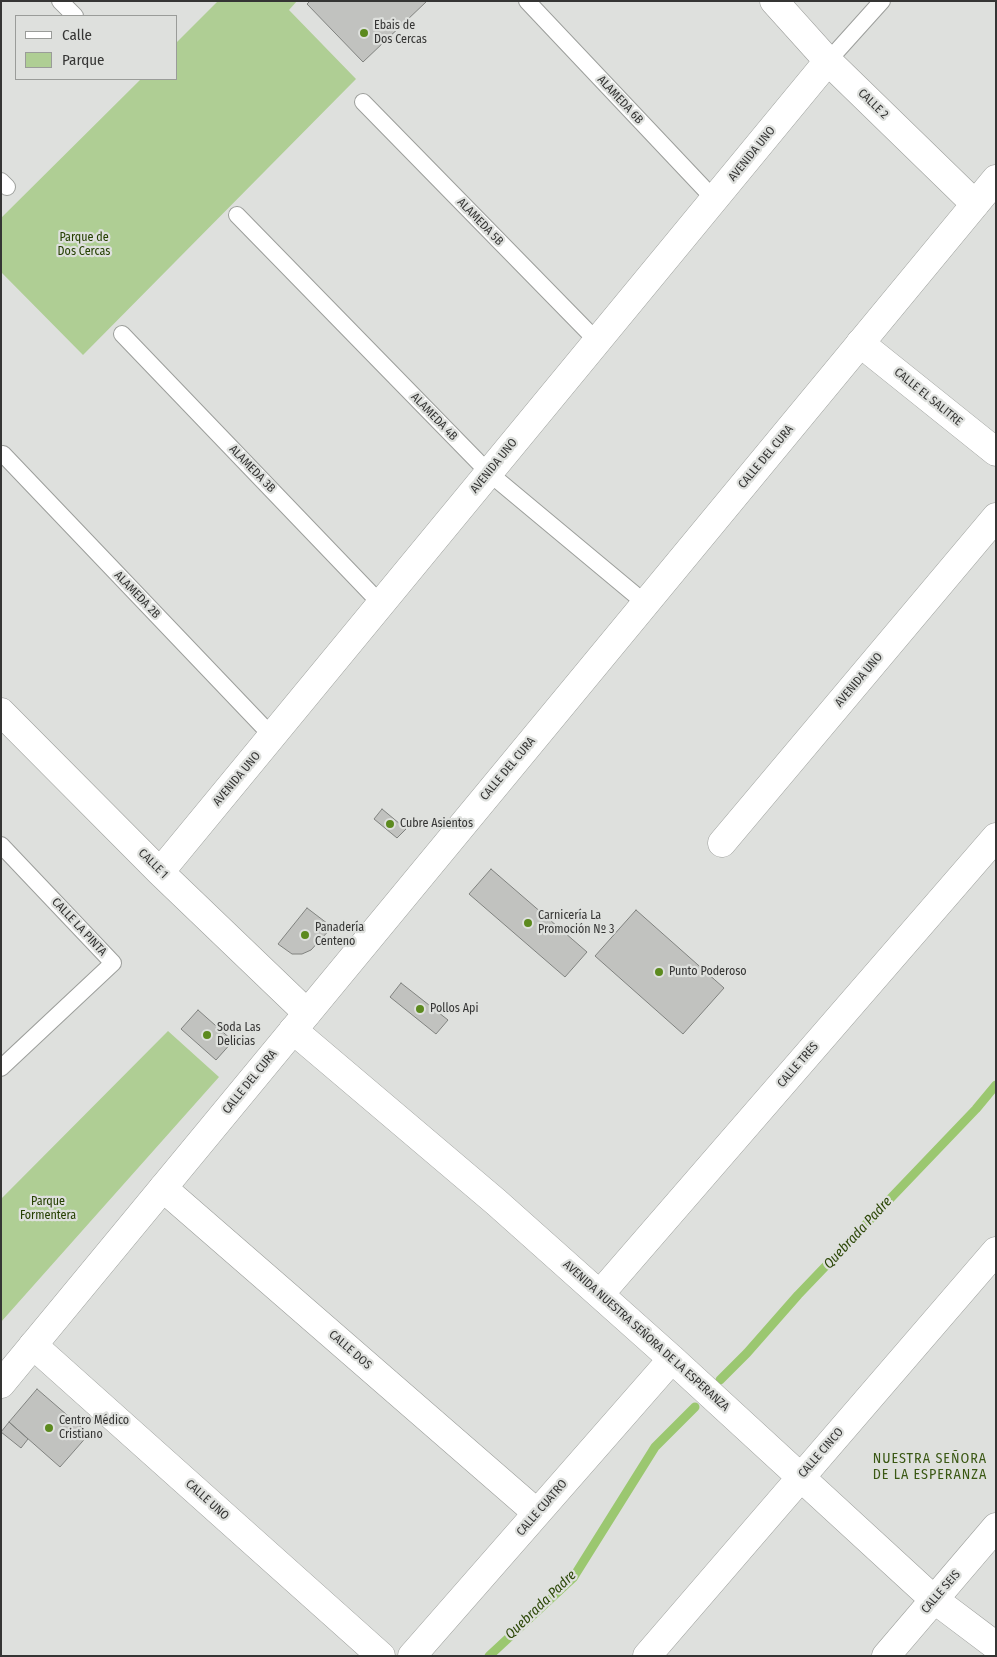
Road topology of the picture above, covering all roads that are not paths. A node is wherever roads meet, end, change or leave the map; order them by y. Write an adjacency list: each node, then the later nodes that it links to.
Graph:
1 (60, 1): 5 (lane)
2 (526, 1): 9 (lane, ALAMEDA 6B)
3 (774, 1): 6 (street, CALLE 2)
4 (882, 1): 6 (lane)
5 (74, 15)
6 (828, 61): 9 (street, AVENIDA UNO); 10 (street, CALLE 2)
7 (363, 102): 13 (lane, ALAMEDA 5B)
8 (996, 179): 10 (street, CALLE DEL CURA)
9 (714, 200): 13 (street, AVENIDA UNO)
10 (975, 204): 14 (street, CALLE DEL CURA)
11 (237, 215): 17 (lane, ALAMEDA 4B)
12 (122, 334): 19 (lane, ALAMEDA 3B)
13 (597, 341): 17 (street, AVENIDA UNO)
14 (860, 342): 15 (street, CALLE EL SALITRE); 20 (street, CALLE DEL CURA)
15 (996, 452)
16 (3, 454): 22 (lane, ALAMEDA 2B)
17 (489, 473): 19 (street, AVENIDA UNO); 20 (lane, ALAMEDA 4B)
18 (996, 517): 24 (street, AVENIDA UNO)
19 (381, 604): 22 (street, AVENIDA UNO)
20 (645, 604): 27 (street, CALLE DEL CURA)
21 (1, 712): 26 (street, CALLE 1)
22 (272, 736): 26 (street, AVENIDA UNO)
23 (996, 837): 31 (street, CALLE TRES)
24 (722, 843)
25 (1, 845): 28 (lane, CALLE LA PINTA)
26 (160, 872): 27 (street, CALLE 1)
27 (300, 1022): 29 (street, CALLE DEL CURA); 31 (street, AVENIDA NUESTRA SEÑORA DE LA ESPERANZA)
28 (1, 1068)
29 (163, 1188): 32 (street, CALLE DEL CURA); 36 (street, CALLE DOS)
30 (996, 1252): 35 (street, CALLE CINCO)
31 (600, 1294): 33 (street, AVENIDA NUESTRA SEÑORA DE LA ESPERANZA)
32 (34, 1344): 34 (street, CALLE DEL CURA); 40 (street, CALLE UNO)
33 (672, 1359): 35 (street, AVENIDA NUESTRA SEÑORA DE LA ESPERANZA); 36 (street, CALLE CUATRO)
34 (1, 1384)
35 (800, 1477): 38 (street, AVENIDA NUESTRA SEÑORA DE LA ESPERANZA); 42 (street, CALLE CINCO)
36 (537, 1513): 41 (street, CALLE CUATRO)
37 (996, 1527): 38 (street, CALLE SEIS)
38 (934, 1599): 39 (street, AVENIDA NUESTRA SEÑORA DE LA ESPERANZA); 43 (street, CALLE SEIS)
39 (996, 1646)
40 (381, 1656)
41 (412, 1656)
42 (647, 1656)
43 (886, 1656)

